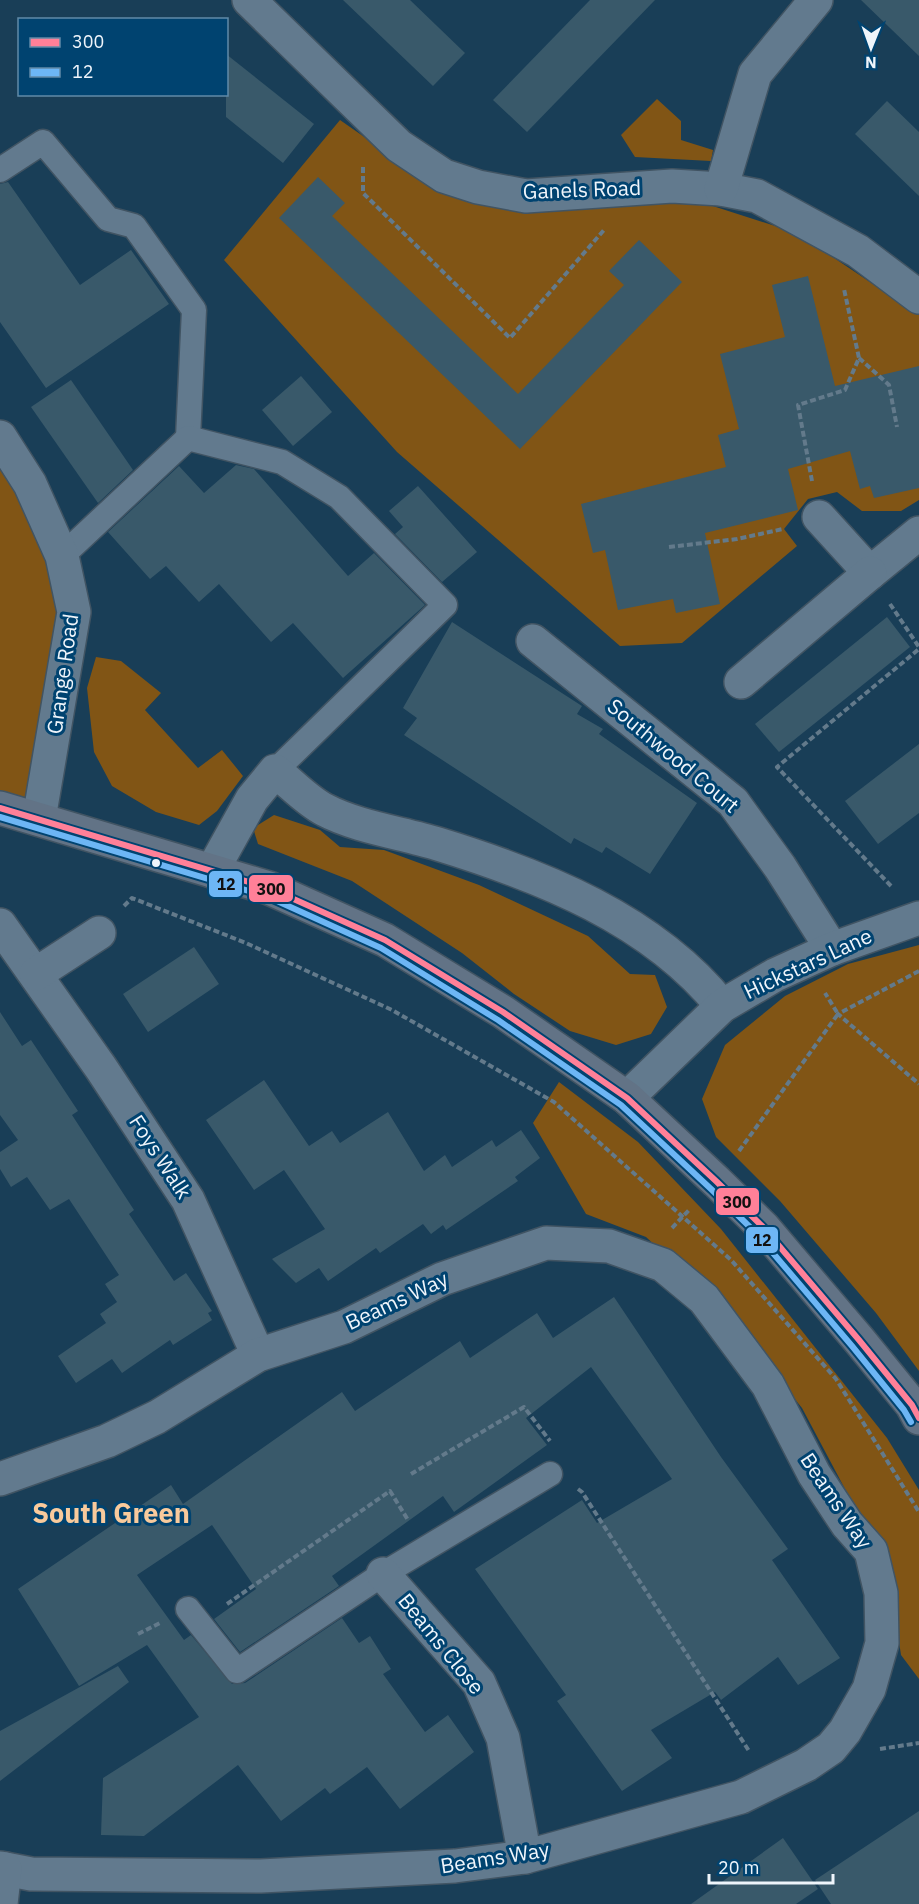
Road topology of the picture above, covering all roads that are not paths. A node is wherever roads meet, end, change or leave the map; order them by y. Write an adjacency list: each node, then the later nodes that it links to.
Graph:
1 (249, 0): 4 (street, Ganels Road)
2 (816, 0): 4 (street)
3 (0, 170): 7 (lane)
4 (721, 189): 5 (street, Ganels Road)
5 (919, 297)
6 (0, 437): 10 (street, Grange Road)
7 (188, 438): 10 (lane); 14 (lane)
8 (819, 517): 11 (street)
9 (919, 533): 11 (street)
10 (62, 556): 16 (street, Grange Road)
11 (870, 573): 13 (street)
12 (533, 641): 21 (street, Southwood Court)
13 (741, 682)
14 (275, 771): 17 (street); 23 (street)
15 (0, 808): 16 (main road)
16 (39, 819): 17 (main road)
17 (212, 871): 24 (main road)
18 (919, 918): 21 (street, Hickstars Lane)
19 (0, 925): 22 (street, Foys Walk)
20 (99, 933): 22 (street)
21 (819, 955): 23 (street, Hickstars Lane)
22 (36, 974): 25 (street, Foys Walk)
23 (722, 1006): 24 (street, Hickstars Lane)
24 (627, 1098): 26 (main road)
25 (258, 1355): 28 (street, Beams Way); 31 (street, Beams Way)
26 (919, 1418)
27 (550, 1474): 29 (lane)
28 (0, 1479)
29 (383, 1574): 30 (lane); 31 (street, Beams Close)
30 (188, 1609)
31 (525, 1857): 32 (street, Beams Way)
32 (3, 1869): 33 (street, Beams Way)
33 (1, 1904)

